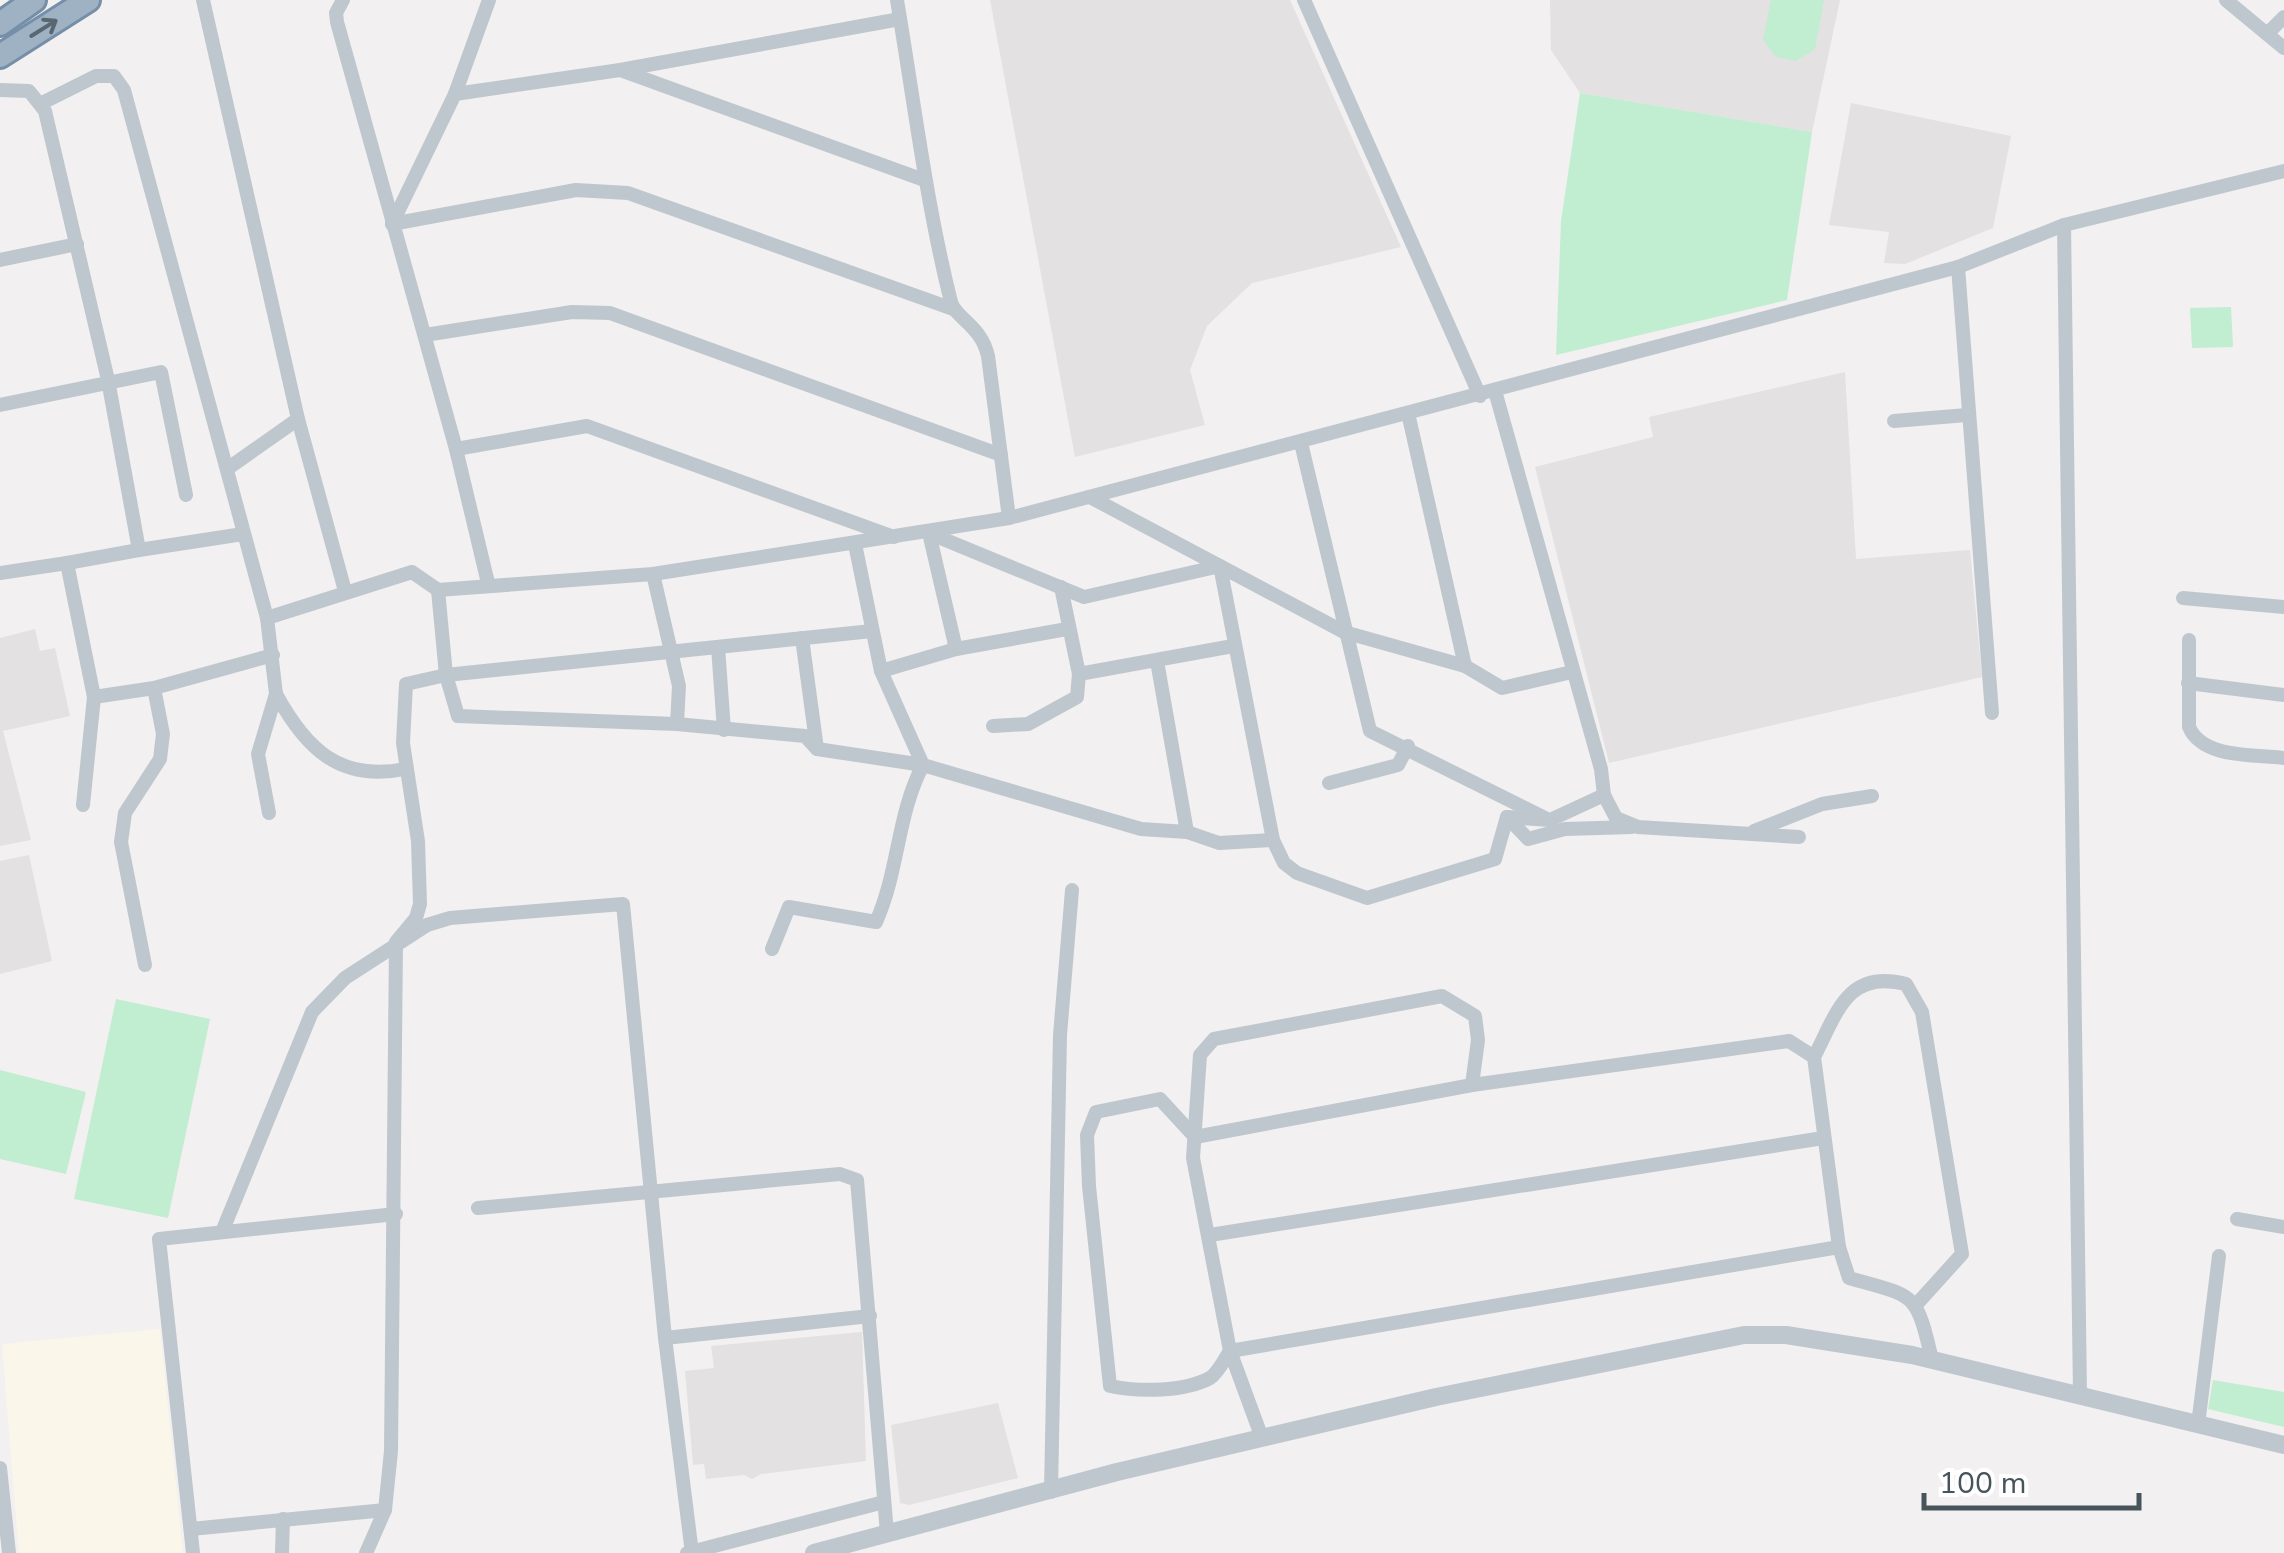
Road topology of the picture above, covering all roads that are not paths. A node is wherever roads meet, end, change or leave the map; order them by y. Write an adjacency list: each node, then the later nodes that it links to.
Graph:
1 (34, 0): 11 (highway)
2 (88, 0): 14 (highway, one-way to 2)
3 (203, 0): 34 (street)
4 (344, 0): 21 (street)
5 (489, 0): 17 (street)
6 (897, 0): 10 (street)
7 (1304, 0): 30 (street)
8 (2226, 0): 12 (street)
9 (2284, 18): 12 (street)
10 (900, 19): 15 (street); 20 (street)
11 (0, 24)
12 (2268, 34): 13 (street)
13 (2284, 48)
14 (0, 56)
15 (620, 70): 17 (street); 20 (street)
16 (0, 90): 18 (street)
17 (455, 94): 21 (street)
18 (42, 103): 23 (street); 39 (street)
19 (2284, 170): 22 (street)
20 (924, 180): 26 (street)
21 (392, 224): 26 (street); 27 (street)
22 (2064, 225): 25 (street); 123 (street)
23 (77, 244): 24 (street); 28 (street)
24 (0, 260)
25 (1958, 268): 29 (street); 33 (street)
26 (952, 309): 38 (street)
27 (425, 335): 37 (street); 38 (street)
28 (108, 380): 31 (street); 40 (street); 47 (street)
29 (1495, 391): 30 (street); 72 (street)
30 (1480, 396): 32 (street)
31 (0, 405)
32 (1408, 413): 36 (street); 70 (street)
33 (1967, 415): 35 (street); 80 (street)
34 (298, 419): 39 (street); 54 (street)
35 (1894, 421)
36 (1301, 443): 41 (street); 61 (street)
37 (456, 449): 45 (street); 52 (street)
38 (1001, 455): 42 (street)
39 (227, 469): 44 (street)
40 (186, 495)
41 (1090, 497): 42 (street); 49 (street)
42 (1009, 518): 43 (street)
43 (929, 533): 45 (street); 53 (street); 66 (street)
44 (242, 534): 47 (street); 58 (street)
45 (899, 538): 46 (street)
46 (855, 544): 51 (street); 60 (street)
47 (140, 550): 48 (street)
48 (67, 563): 50 (street); 79 (street)
49 (1220, 566): 53 (street); 61 (street); 64 (street)
50 (0, 574)
51 (653, 574): 52 (street); 67 (street)
52 (488, 584): 55 (street)
53 (1061, 587): 59 (street)
54 (345, 590): 55 (street); 58 (street)
55 (438, 590): 74 (street)
56 (2183, 598): 57 (street)
57 (2284, 607)
58 (267, 618): 68 (street)
59 (1067, 629): 66 (street); 73 (street)
60 (872, 631): 62 (street); 71 (street)
61 (1348, 633): 70 (street); 84 (street)
62 (802, 638): 65 (street); 85 (street)
63 (2189, 640): 75 (street)
64 (1232, 646): 69 (street); 100 (street)
65 (718, 647): 67 (street); 83 (street)
66 (956, 649): 71 (street)
67 (672, 653): 74 (street); 81 (street)
68 (273, 655): 76 (street); 77 (street)
69 (1157, 661): 73 (street); 97 (street)
70 (1465, 666): 72 (street)
71 (881, 671): 87 (street)
72 (1572, 672): 90 (street)
73 (1079, 674): 82 (street)
74 (446, 676): 81 (street); 88 (street)
75 (2188, 682): 78 (street); 86 (street)
76 (154, 688): 79 (street); 104 (street)
77 (276, 694): 88 (street); 93 (street)
78 (2284, 694)
79 (94, 697): 92 (street)
80 (1992, 713)
81 (678, 724): 83 (street)
82 (992, 726)
83 (724, 730): 85 (street)
84 (1408, 746): 89 (street); 95 (street)
85 (818, 750): 87 (street)
86 (2284, 758)
87 (923, 765): 97 (street); 103 (street)
88 (406, 769): 102 (street)
89 (1329, 783)
90 (1604, 795): 95 (street); 96 (street)
91 (1872, 796): 98 (street)
92 (83, 804)
93 (269, 813)
94 (1506, 817): 95 (street); 96 (street); 100 (street)
95 (1550, 820)
96 (1638, 827): 98 (street)
97 (1187, 832): 100 (street)
98 (1748, 833): 99 (street)
99 (1799, 836)
100 (1274, 840)
101 (1072, 890): 128 (street)
102 (396, 942): 109 (street); 111 (street); 114 (street)
103 (772, 950)
104 (145, 965)
105 (1814, 1058): 106 (street); 108 (street); 118 (street)
106 (1472, 1085): 107 (street); 107 (street)
107 (1195, 1137): 115 (street); 121 (street)
108 (1823, 1138): 115 (street); 116 (street)
109 (653, 1192): 110 (street); 119 (street); 120 (street)
110 (478, 1208)
111 (396, 1214): 114 (street); 130 (street)
112 (2237, 1218): 113 (street)
113 (2284, 1227)
114 (222, 1232): 132 (street)
115 (1210, 1235): 121 (street)
116 (1839, 1247): 118 (street); 121 (street)
117 (2219, 1256): 124 (street)
118 (1916, 1306): 122 (street)
119 (870, 1316): 120 (street); 129 (street)
120 (666, 1338): 138 (street)
121 (1230, 1352): 125 (street)
122 (1932, 1360): 123 (street); 125 (street)
123 (2080, 1394): 124 (street)
124 (2198, 1425): 126 (street)
125 (1262, 1438): 128 (street)
126 (2284, 1445)
127 (0, 1468): 134 (street)
128 (1051, 1492): 133 (street)
129 (884, 1502): 133 (street); 138 (street)
130 (385, 1510): 131 (street); 137 (street)
131 (283, 1519): 132 (street); 136 (street)
132 (191, 1529): 135 (street)
133 (887, 1534): 139 (street)
134 (9, 1553)
135 (193, 1553)
136 (282, 1553)
137 (366, 1553)
138 (690, 1553)
139 (814, 1553)

